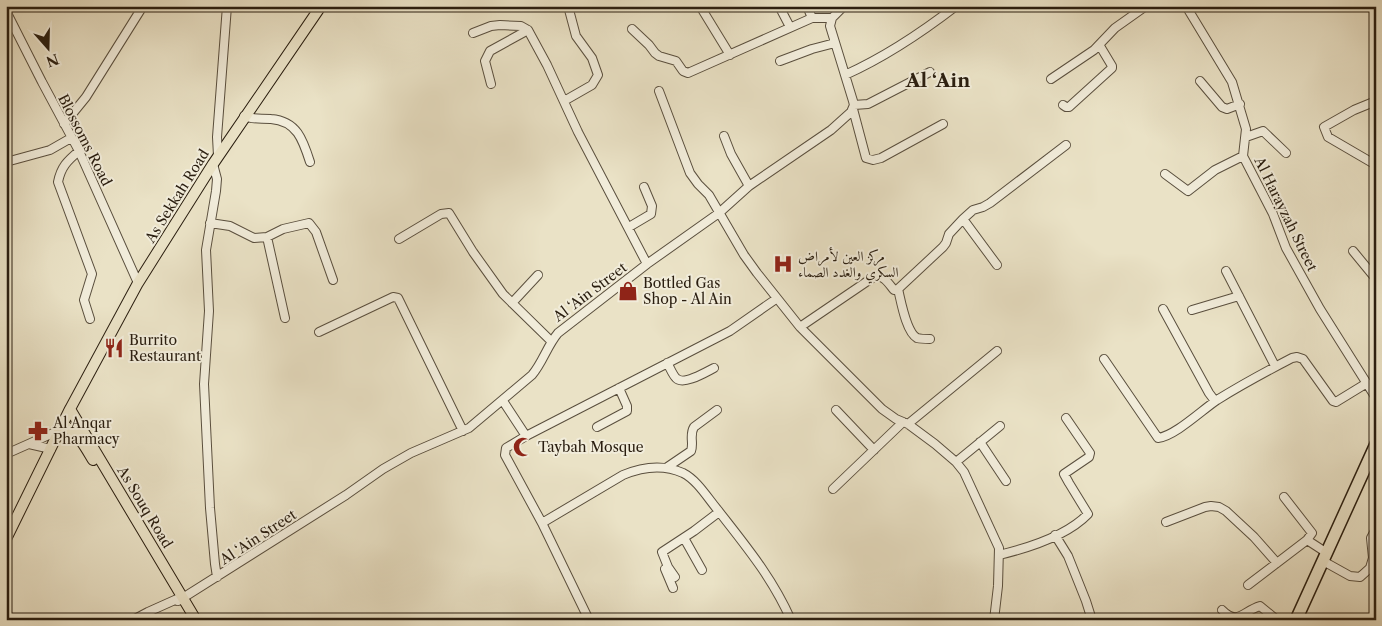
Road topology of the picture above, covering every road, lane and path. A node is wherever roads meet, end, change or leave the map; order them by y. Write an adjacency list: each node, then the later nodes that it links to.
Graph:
1 (143, 6): 35 (street)
2 (227, 6): 44 (street)
3 (321, 6): 34 (main road, As Sekkah Road)
4 (568, 6): 30 (street)
5 (700, 6): 21 (street)
6 (779, 6): 15 (street)
7 (808, 6): 13 (street)
8 (844, 6): 14 (street)
9 (956, 6): 24 (street)
10 (1186, 6): 31 (street, Al Harayzah Street)
11 (1142, 7): 20 (street)
12 (6, 11): 35 (street, Blossoms Road)
13 (812, 18): 14 (street); 15 (street)
14 (832, 18): 19 (street)
15 (790, 27): 21 (street)
16 (632, 28): 21 (street)
17 (528, 30): 18 (street); 27 (street); 30 (street)
18 (474, 33)
19 (835, 43): 22 (street); 24 (street)
20 (1100, 46): 25 (street); 32 (street)
21 (730, 55)
22 (780, 61)
23 (930, 72): 33 (street)
24 (845, 76): 33 (street)
25 (1051, 79)
26 (1200, 81): 31 (street)
27 (491, 84)
28 (658, 92): 51 (street)
29 (1376, 100): 47 (street)
30 (564, 101): 54 (street)
31 (1240, 104): 38 (street, Al Harayzah Street)
32 (1063, 105)
33 (853, 107): 36 (street); 49 (street, Al ‘Ain Street)
34 (244, 116): 44 (main road, As Sekkah Road); 46 (street)
35 (64, 124): 39 (street, Blossoms Road)
36 (943, 124)
37 (724, 136): 49 (street)
38 (1246, 137): 42 (street); 43 (street, Al Harayzah Street)
39 (71, 138): 41 (street, Blossoms Road); 45 (street)
40 (1066, 145): 52 (street)
41 (79, 151): 64 (street, Blossoms Road); 71 (street)
42 (1286, 153)
43 (1244, 156): 48 (street); 82 (street, Al Harayzah Street)
44 (216, 160): 53 (street); 64 (main road, As Sekkah Road)
45 (6, 162)
46 (310, 162)
47 (1376, 165)
48 (1165, 174)
49 (749, 186): 51 (street, Al ‘Ain Street)
50 (644, 187): 54 (street)
51 (719, 213): 58 (street, Al ‘Ain Street); 67 (street)
52 (963, 219): 59 (street); 65 (street)
53 (210, 223): 55 (street); 121 (street)
54 (629, 227): 58 (street)
55 (267, 237): 63 (street); 72 (street)
56 (399, 239): 68 (street)
57 (1353, 251): 62 (street)
58 (647, 264): 76 (street, Al ‘Ain Street)
59 (997, 265)
60 (1226, 271): 66 (street)
61 (538, 275): 68 (street)
62 (1376, 279)
63 (333, 280)
64 (138, 283): 87 (main road, As Sekkah Road)
65 (898, 289): 73 (street); 75 (street)
66 (1239, 296): 70 (street); 80 (street)
67 (776, 299): 73 (street); 79 (street)
68 (512, 303): 76 (street)
69 (1163, 309): 86 (street)
70 (1192, 310)
71 (90, 318)
72 (285, 318)
73 (800, 327): 91 (street)
74 (319, 332): 95 (street)
75 (930, 339)
76 (551, 341): 85 (street, Al ‘Ain Street)
77 (997, 351): 91 (street)
78 (1104, 359): 86 (street)
79 (667, 363): 81 (street); 83 (street)
80 (1276, 366): 82 (street); 86 (street)
81 (714, 368)
82 (1367, 383): 84 (street, Al Harayzah Street)
83 (619, 388): 93 (street); 96 (street)
84 (1376, 398)
85 (503, 401): 95 (street, Al ‘Ain Street); 96 (street)
86 (1216, 401)
87 (70, 409): 94 (main road, As Sekkah Road); 125 (main road, As Souq Road)
88 (717, 410): 104 (street)
89 (836, 410): 101 (street)
90 (1066, 418): 112 (street)
91 (905, 423): 101 (street); 103 (street)
92 (1000, 426): 97 (street)
93 (597, 427)
94 (61, 428): 98 (street); 99 (main road, As Sekkah Road); 125 (main road, As Souq Road)
95 (463, 431): 121 (street, Al ‘Ain Street)
96 (526, 436): 110 (street)
97 (980, 442): 103 (street); 105 (street)
98 (29, 444): 99 (street); 102 (street)
99 (51, 449): 114 (main road, As Sekkah Road)
100 (1375, 449): 118 (highway)
101 (874, 450): 106 (street)
102 (6, 454)
103 (956, 462): 117 (street)
104 (666, 468): 108 (street); 110 (street)
105 (1006, 481)
106 (833, 489)
107 (1284, 496): 115 (street)
108 (719, 512): 113 (street); 131 (street)
109 (1166, 522): 119 (street)
110 (542, 523): 130 (street)
111 (1376, 529): 118 (street)
112 (1055, 535): 117 (street); 133 (street)
113 (684, 538): 116 (street); 120 (street)
114 (6, 539)
115 (1307, 540): 118 (street); 119 (street)
116 (662, 552): 122 (street); 124 (street)
117 (999, 555): 132 (street)
118 (1325, 557): 135 (highway)
119 (1277, 563): 123 (street)
120 (702, 570)
121 (217, 577): 125 (street, Al ‘Ain Street)
122 (675, 578)
123 (1248, 585)
124 (673, 588)
125 (180, 600): 127 (street, Al ‘Ain Street); 128 (main road, As Souq Road); 129 (main road, As Souq Road)
126 (1222, 610): 134 (street)
127 (133, 620)
128 (189, 620)
129 (196, 620)
130 (589, 620)
131 (791, 620)
132 (994, 620)
133 (1092, 620)
134 (1277, 620)
135 (1296, 620)

